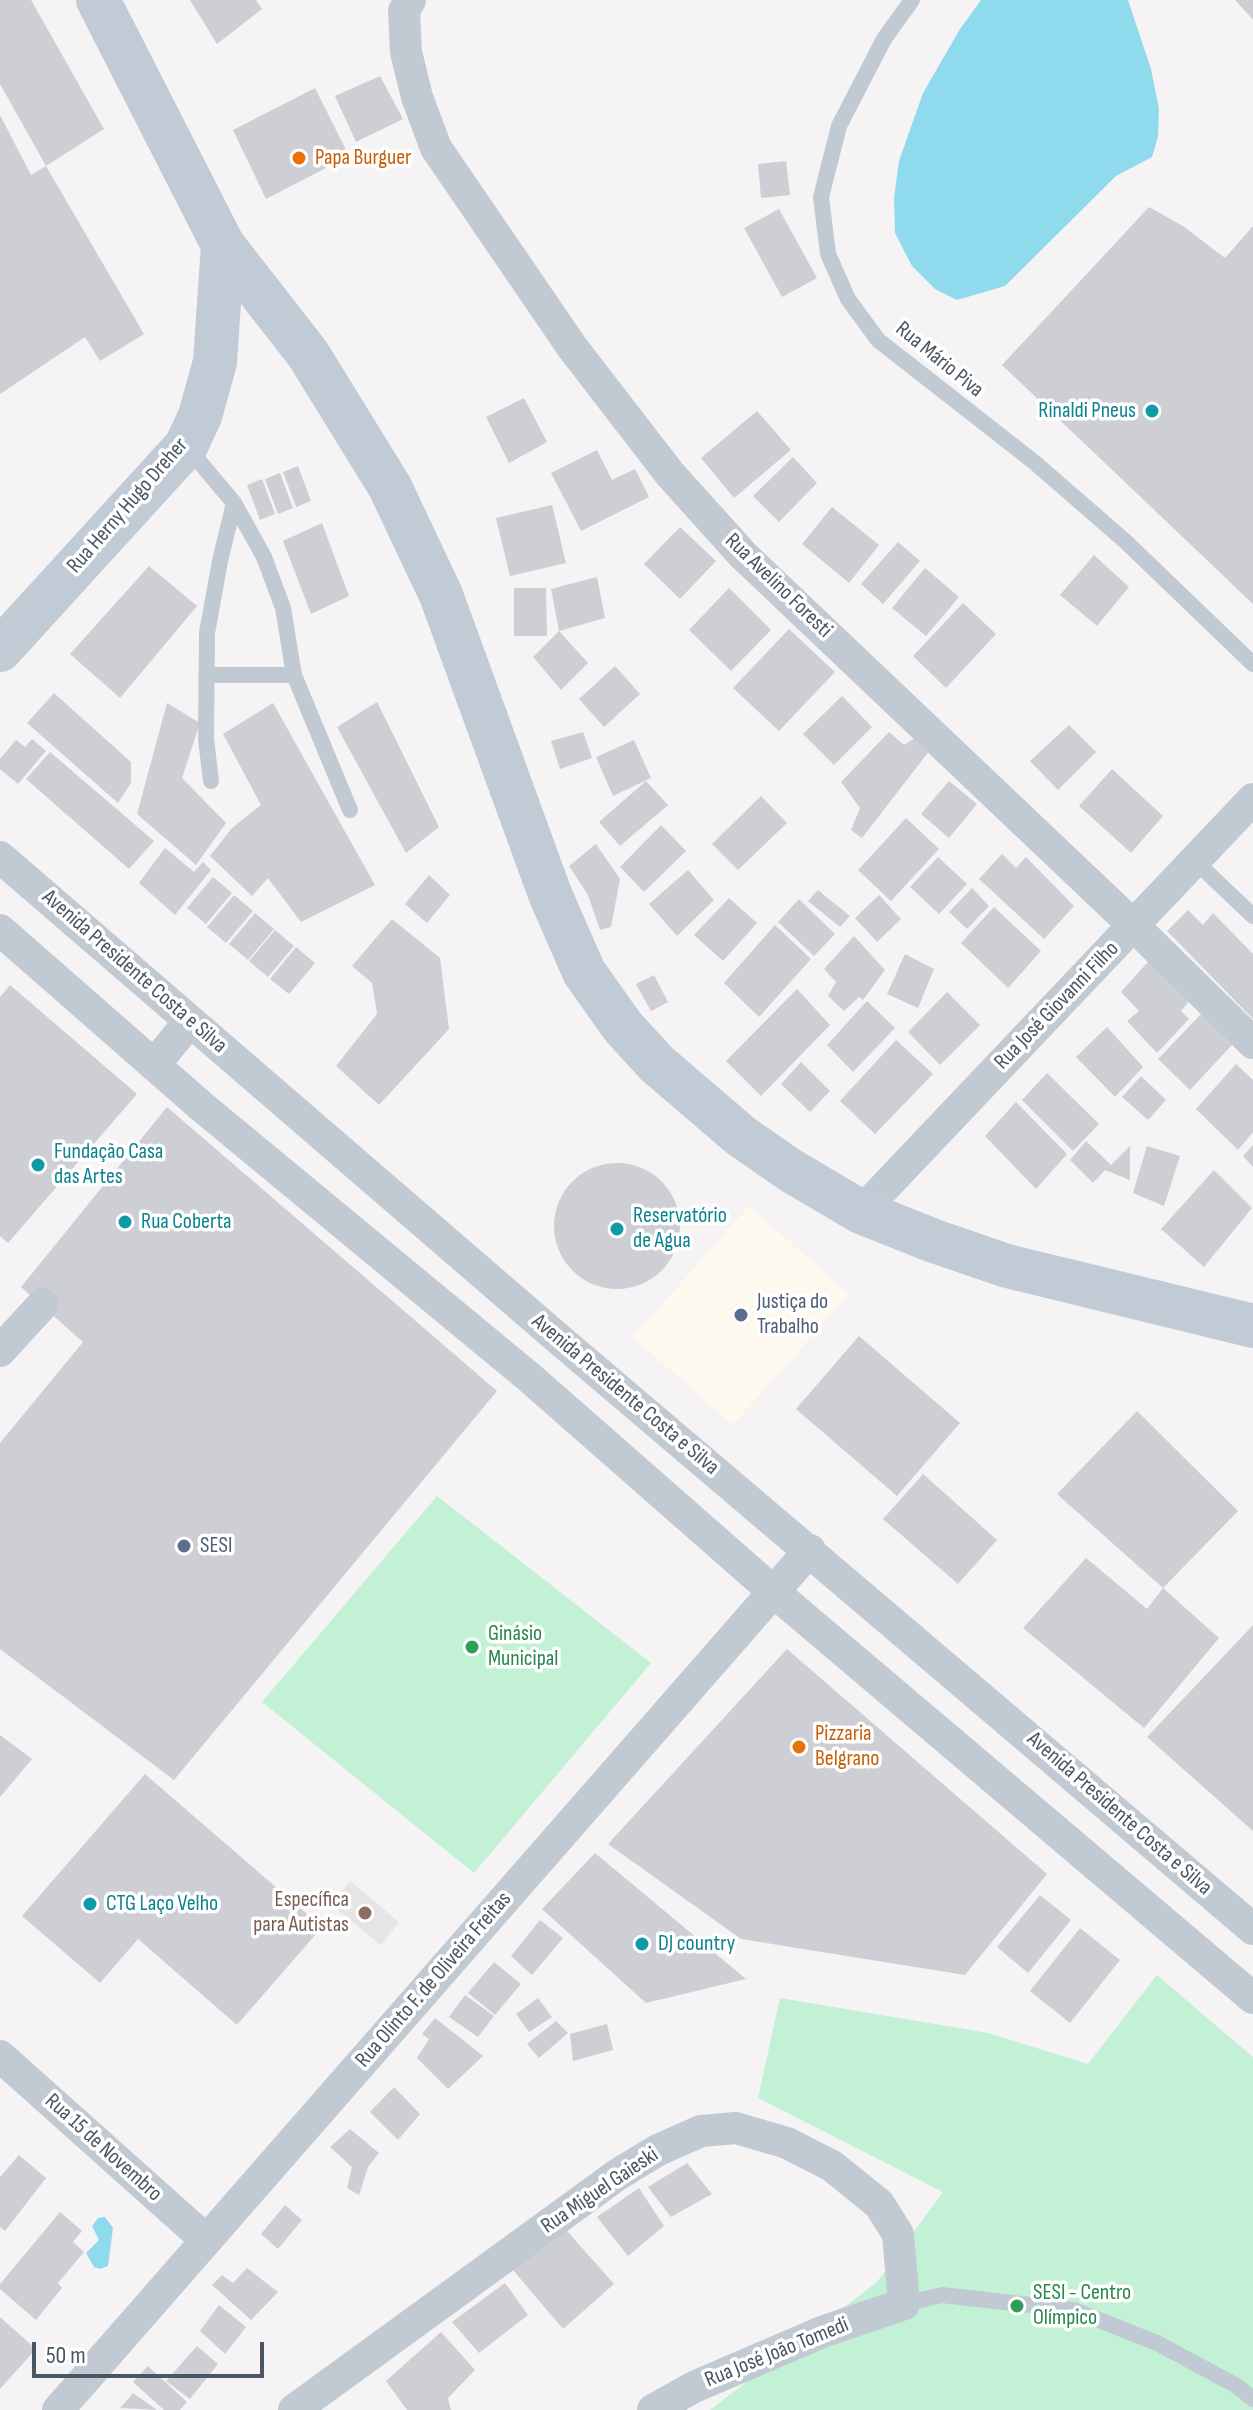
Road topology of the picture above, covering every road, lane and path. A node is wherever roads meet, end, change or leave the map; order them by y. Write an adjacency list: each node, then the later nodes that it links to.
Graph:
1 (98, 0): 4 (main road)
2 (410, 0): 19 (street, Rua Avelino Foresti)
3 (912, 0): 10 (lane, Rua Mário Piva)
4 (223, 245): 5 (main road, Rua Herny Hugo Dreher); 6 (main road)
5 (219, 336): 6 (main road); 7 (main road, Rua Herny Hugo Dreher)
6 (308, 354): 24 (main road)
7 (186, 446): 8 (lane); 9 (main road, Rua Herny Hugo Dreher)
8 (234, 503): 11 (lane); 12 (lane)
9 (0, 650)
10 (1253, 664)
11 (206, 675): 12 (lane); 13 (lane)
12 (294, 675): 15 (lane)
13 (211, 781)
14 (1253, 799): 17 (street, Rua José Giovanni Filho)
15 (350, 810)
16 (0, 857): 21 (street, Avenida Presidente Costa e Silva)
17 (1195, 861): 18 (lane); 19 (street, Rua José Giovanni Filho)
18 (1253, 916)
19 (1134, 926): 22 (street, Rua Avelino Foresti); 24 (street, Rua José Giovanni Filho)
20 (0, 930): 23 (street)
21 (190, 1021): 23 (street); 27 (street, Avenida Presidente Costa e Silva)
22 (1253, 1043)
23 (154, 1065): 29 (street)
24 (861, 1212): 26 (main road)
25 (43, 1304): 28 (street)
26 (1253, 1326)
27 (561, 1341): 29 (street); 30 (street, Avenida Presidente Costa e Silva)
28 (0, 1351)
29 (530, 1378): 31 (street)
30 (810, 1550): 31 (street, Rua Olinto F. de Oliveira Freitas); 32 (street, Avenida Presidente Costa e Silva)
31 (775, 1593): 34 (street); 37 (street, Rua Olinto F. de Oliveira Freitas)
32 (1253, 1929)
33 (1253, 1940): 34 (street)
34 (1224, 1974): 35 (street)
35 (1253, 1998)
36 (0, 2056): 37 (street, Rua 15 de Novembro)
37 (206, 2240): 40 (street, Rua Olinto F. de Oliveira Freitas)
38 (904, 2304): 39 (lane); 41 (street, Rua Miguel Gaieski); 42 (street, Rua José João Tomedi)
39 (1253, 2399)
40 (58, 2410)
41 (294, 2410)
42 (653, 2410)

